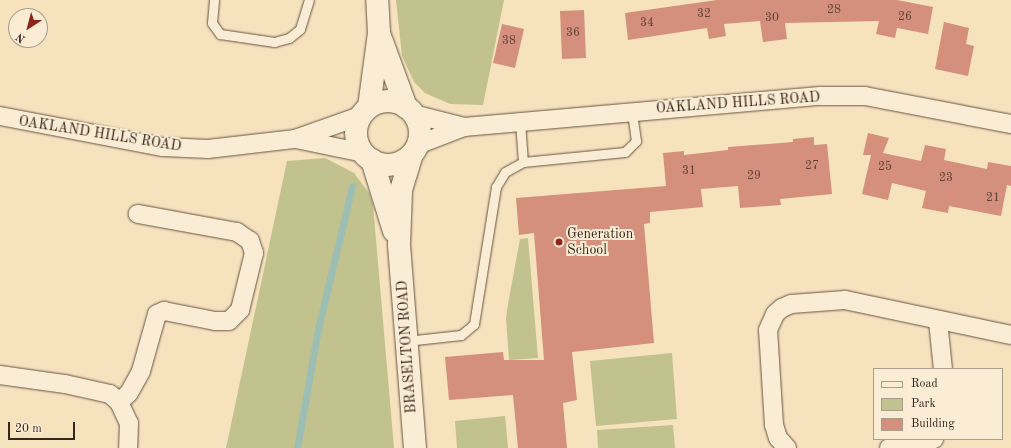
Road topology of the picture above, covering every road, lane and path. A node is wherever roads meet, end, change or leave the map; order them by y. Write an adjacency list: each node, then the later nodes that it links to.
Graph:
1 (214, 0): 2 (lane)
2 (309, 0)
3 (377, 0): 4 (street)
4 (379, 33): 5 (street); 6 (street)
5 (366, 111): 6 (street); 12 (street, OAKLAND HILLS ROAD); 14 (street)
6 (410, 111): 11 (street, OAKLAND HILLS ROAD); 13 (street)
7 (632, 111): 9 (street, OAKLAND HILLS ROAD); 10 (street, OAKLAND HILLS ROAD); 15 (lane)
8 (0, 116): 12 (street, OAKLAND HILLS ROAD)
9 (520, 122): 11 (street, OAKLAND HILLS ROAD); 15 (lane)
10 (1011, 124)
11 (464, 127): 13 (street, OAKLAND HILLS ROAD)
12 (296, 139): 14 (street, OAKLAND HILLS ROAD)
13 (414, 150): 14 (street); 17 (street, BRASELTON ROAD)
14 (368, 157): 17 (street, BRASELTON ROAD)
15 (524, 162): 20 (lane)
16 (138, 214): 23 (street)
17 (399, 245): 20 (street, BRASELTON ROAD)
18 (938, 321): 19 (street); 21 (street); 27 (street)
19 (1011, 335)
20 (406, 342): 26 (street, BRASELTON ROAD)
21 (943, 368)
22 (0, 375): 23 (street)
23 (120, 402): 25 (street)
24 (932, 440): 28 (street)
25 (128, 448)
26 (415, 448)
27 (787, 448)
28 (889, 448)

